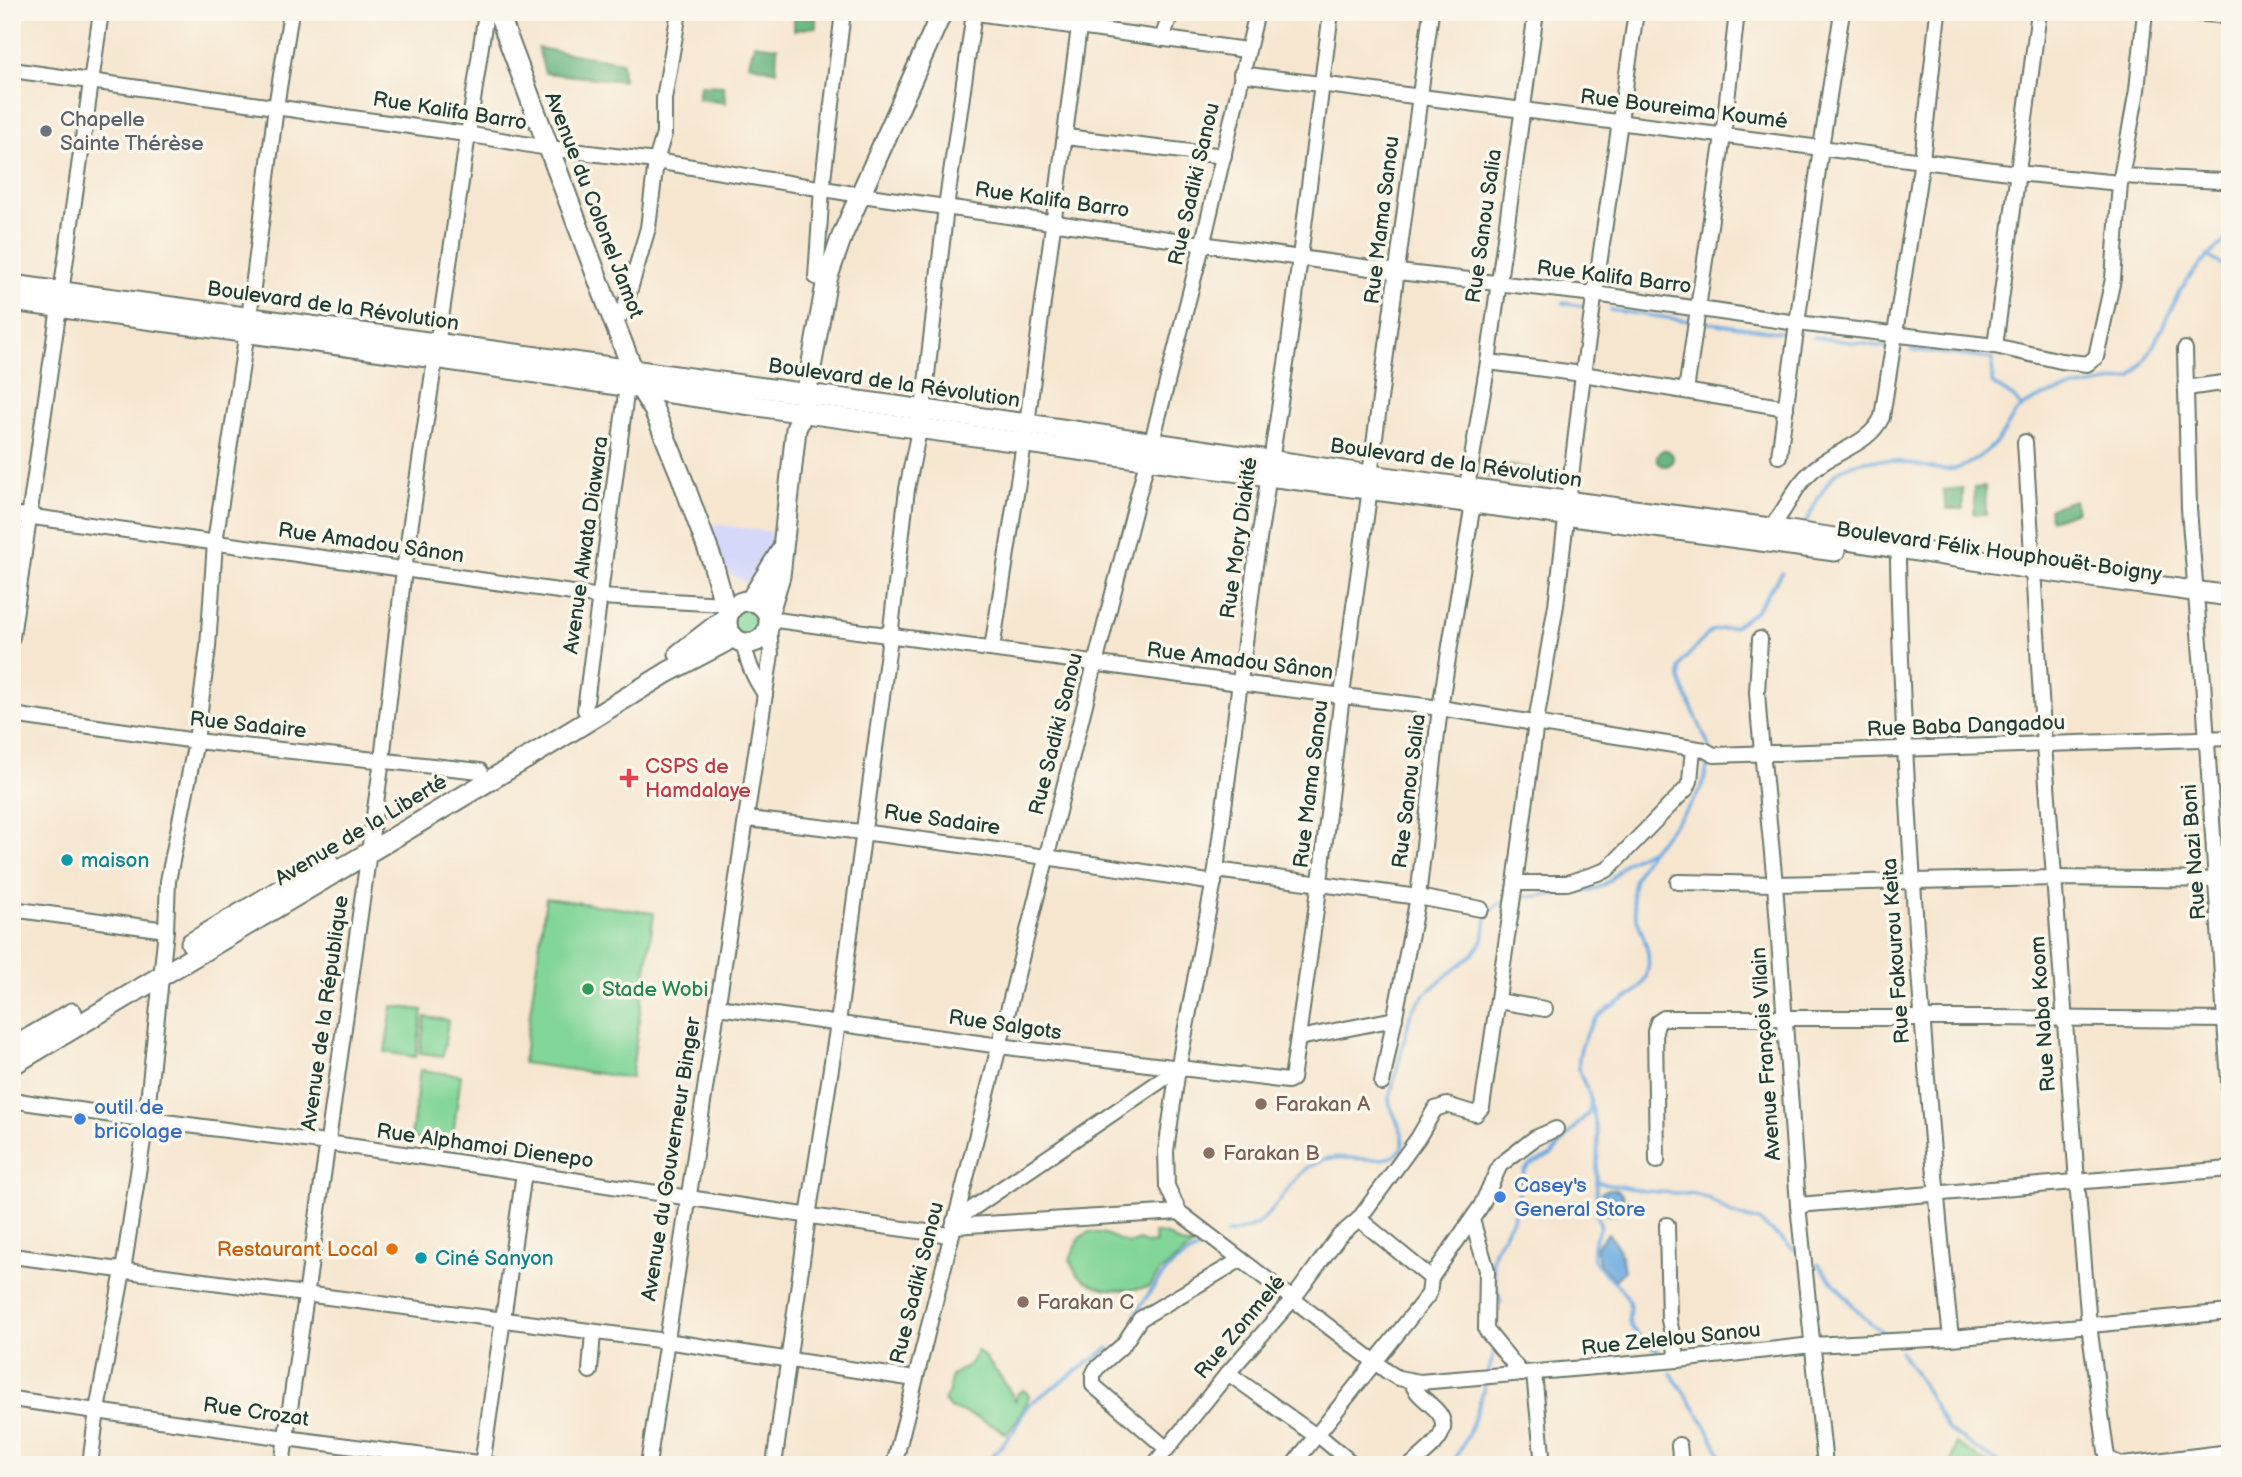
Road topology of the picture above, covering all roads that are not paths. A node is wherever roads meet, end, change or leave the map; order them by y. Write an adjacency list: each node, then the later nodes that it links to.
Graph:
1 (101, 12): 29 (street)
2 (290, 12): 32 (street)
3 (486, 12): 35 (street, Avenue de la République)
4 (499, 12): 38 (main road, Avenue du Colonel Jamot)
5 (508, 12): 38 (main road, Avenue du Colonel Jamot)
6 (679, 12): 42 (street)
7 (843, 12): 46 (street)
8 (931, 12): 47 (main road)
9 (942, 12): 47 (main road)
10 (1171, 12): 25 (street)
11 (1257, 12): 26 (street, Rue Sadiki Sanou)
12 (1331, 12): 30 (street, Rue Mory Diakité)
13 (1431, 12): 31 (street, Rue Mama Sanou)
14 (1536, 12): 33 (street, Rue Sanou Salia)
15 (1636, 12): 34 (street)
16 (1737, 12): 36 (street)
17 (1842, 12): 39 (street)
18 (1938, 12): 41 (street)
19 (2039, 12): 43 (street)
20 (2145, 12): 44 (street)
21 (2181, 12): 23 (street)
22 (972, 13): 24 (street); 48 (street)
23 (2218, 15)
24 (1080, 19): 25 (street); 37 (street)
25 (1162, 39): 26 (street)
26 (1246, 50): 28 (street, Rue Sadiki Sanou)
27 (12, 70): 29 (street, Rue Kalifa Barro)
28 (1241, 74): 30 (street, Rue Boureima Koumé); 40 (street, Rue Sadiki Sanou)
29 (91, 81): 32 (street, Rue Kalifa Barro); 57 (street)
30 (1321, 86): 31 (street, Rue Boureima Koumé); 51 (street, Rue Mory Diakité)
31 (1419, 96): 33 (street, Rue Boureima Koumé); 52 (street, Rue Mama Sanou)
32 (276, 107): 35 (street, Rue Kalifa Barro); 62 (street)
33 (1522, 109): 34 (street, Rue Boureima Koumé); 54 (street, Rue Sanou Salia)
34 (1621, 122): 36 (street, Rue Boureima Koumé); 56 (street)
35 (466, 134): 38 (street, Rue Kalifa Barro); 66 (street, Avenue de la République)
36 (1723, 136): 39 (street, Rue Boureima Koumé); 59 (street)
37 (1066, 137): 40 (street); 49 (street)
38 (554, 148): 42 (street, Rue Kalifa Barro); 60 (main road, Avenue du Colonel Jamot)
39 (1821, 148): 41 (street, Rue Boureima Koumé); 61 (street)
40 (1224, 156): 50 (street, Rue Sadiki Sanou)
41 (1922, 160): 43 (street, Rue Boureima Koumé); 63 (street)
42 (656, 161): 46 (street, Rue Kalifa Barro); 60 (street)
43 (2017, 173): 44 (street, Rue Boureima Koumé); 64 (street)
44 (2121, 179): 45 (street, Rue Boureima Koumé); 64 (street, Rue Kalifa Barro)
45 (2222, 181)
46 (822, 188): 47 (street, Rue Kalifa Barro); 53 (street)
47 (854, 194): 48 (street, Rue Kalifa Barro); 53 (main road); 73 (main road)
48 (946, 206): 49 (street, Rue Kalifa Barro); 75 (street)
49 (1055, 222): 50 (street, Rue Kalifa Barro); 76 (street)
50 (1203, 242): 51 (street, Rue Kalifa Barro); 78 (street, Rue Sadiki Sanou)
51 (1300, 258): 52 (street, Rue Kalifa Barro); 80 (street, Rue Mory Diakité)
52 (1398, 272): 54 (street, Rue Kalifa Barro); 81 (street, Rue Mama Sanou)
53 (816, 277): 73 (main road)
54 (1497, 284): 56 (street, Rue Kalifa Barro); 67 (street, Rue Sanou Salia)
55 (12, 285): 57 (main road, Boulevard de la Révolution)
56 (1595, 294): 59 (street, Rue Kalifa Barro); 68 (street)
57 (60, 300): 58 (main road, Boulevard de la Révolution); 62 (main road, Boulevard de la Révolution); 85 (street)
58 (12, 301)
59 (1698, 309): 61 (street, Rue Kalifa Barro); 72 (street)
60 (619, 317): 69 (main road, Avenue du Colonel Jamot)
61 (1797, 323): 63 (street, Rue Kalifa Barro); 74 (street)
62 (248, 325): 66 (main road, Boulevard de la Révolution); 87 (street)
63 (1896, 335): 64 (street, Rue Kalifa Barro); 86 (street)
64 (1995, 346)
65 (2185, 349): 71 (street, Rue Nazi Boni)
66 (436, 351): 69 (main road, Boulevard de la Révolution); 90 (street, Avenue de la République)
67 (1488, 362): 68 (street); 82 (street, Rue Sanou Salia)
68 (1583, 374): 72 (street); 83 (street)
69 (640, 381): 73 (main road, Boulevard de la Révolution); 93 (street, Avenue Alwata Diawara); 95 (main road, Avenue du Colonel Jamot)
70 (2230, 382): 71 (street)
71 (2186, 388): 94 (street, Rue Nazi Boni)
72 (1686, 391): 74 (street)
73 (798, 408): 75 (main road, Boulevard de la Révolution); 88 (main road, Avenue du Gouverneur Binger)
74 (1786, 408): 79 (street)
75 (921, 419): 76 (main road, Boulevard de la Révolution); 99 (street)
76 (1026, 433): 78 (main road, Boulevard de la Révolution); 102 (street)
77 (2025, 442): 91 (street, Rue Naba Koom)
78 (1149, 451): 80 (main road, Boulevard de la Révolution); 103 (street, Rue Sadiki Sanou)
79 (1779, 456)
80 (1270, 469): 81 (main road, Boulevard de la Révolution); 104 (street, Rue Mory Diakité)
81 (1370, 481): 82 (main road, Boulevard de la Révolution); 106 (street, Rue Mama Sanou)
82 (1470, 495): 83 (main road, Boulevard de la Révolution); 107 (street, Rue Sanou Salia)
83 (1566, 509): 86 (main road, Boulevard de la Révolution); 110 (street)
84 (12, 513): 85 (street, Rue Amadou Sânon)
85 (29, 516): 87 (street, Rue Amadou Sânon); 98 (street)
86 (1766, 535): 89 (main road, Boulevard Félix Houphouët-Boigny); 91 (main road, Boulevard Félix Houphouët-Boigny)
87 (215, 542): 90 (street, Rue Amadou Sânon); 113 (street)
88 (783, 547): 95 (main road, Avenue du Gouverneur Binger); 97 (main road, Avenue du Gouverneur Binger)
89 (1898, 560): 91 (main road, Boulevard Félix Houphouët-Boigny); 115 (street, Rue Fakourou Keita)
90 (404, 570): 93 (street, Rue Amadou Sânon); 118 (street, Avenue de la République)
91 (2033, 575): 94 (main road, Boulevard Félix Houphouët-Boigny); 114 (street, Rue Naba Koom)
92 (2230, 596): 94 (main road, Boulevard Félix Houphouët-Boigny)
93 (601, 597): 95 (street, Rue Amadou Sânon); 108 (street, Avenue Alwata Diawara)
94 (2196, 597): 96 (main road, Boulevard Félix Houphouët-Boigny); 112 (street, Rue Nazi Boni)
95 (735, 607): 97 (main road); 100 (main road); 108 (main road, Avenue de la Liberté)
96 (2230, 608)
97 (768, 620): 99 (street, Rue Amadou Sânon); 100 (main road); 105 (street, Avenue du Gouverneur Binger)
98 (12, 637)
99 (890, 637): 102 (street, Rue Amadou Sânon); 121 (street)
100 (738, 639): 105 (street); 122 (main road, Avenue de la Liberté)
101 (1760, 639): 117 (street, Avenue François Vilain)
102 (992, 649): 103 (street, Rue Amadou Sânon)
103 (1095, 664): 104 (street, Rue Amadou Sânon); 123 (street, Rue Sadiki Sanou)
104 (1239, 683): 106 (street, Rue Amadou Sânon); 124 (street, Rue Mory Diakité)
105 (765, 694): 120 (street, Avenue du Gouverneur Binger)
106 (1342, 695): 107 (street, Rue Amadou Sânon); 127 (street, Rue Mama Sanou)
107 (1440, 708): 110 (street, Rue Amadou Sânon); 132 (street, Rue Sanou Salia)
108 (585, 710): 119 (main road, Avenue de la Liberté)
109 (12, 715): 113 (street, Rue Sadaire)
110 (1536, 722): 116 (street, Rue Amadou Sânon); 130 (street)
111 (2230, 738): 112 (street, Rue Baba Dangadou)
112 (2207, 739): 114 (street, Rue Baba Dangadou); 126 (street, Rue Nazi Boni)
113 (196, 741): 118 (street, Rue Sadaire); 135 (street)
114 (2044, 745): 115 (street, Rue Baba Dangadou); 125 (street, Rue Naba Koom)
115 (1905, 749): 117 (street, Rue Baba Dangadou); 129 (street, Rue Fakourou Keita)
116 (1704, 751): 117 (street, Rue Baba Dangadou); 130 (street)
117 (1764, 754): 131 (street, Avenue François Vilain)
118 (382, 760): 119 (street, Rue Sadaire); 122 (street, Avenue de la République)
119 (480, 771): 122 (main road, Avenue de la Liberté)
120 (746, 818): 121 (street, Rue Sadaire); 138 (street, Avenue du Gouverneur Binger)
121 (863, 831): 123 (street, Rue Sadaire); 145 (street)
122 (369, 845): 136 (main road, Avenue de la Liberté); 157 (street, Avenue de la République)
123 (1047, 856): 124 (street, Rue Sadaire); 147 (street, Rue Sadiki Sanou)
124 (1215, 876): 127 (street, Rue Sadaire); 150 (street, Rue Mory Diakité)
125 (2054, 878): 126 (street); 129 (street); 141 (street, Rue Naba Koom)
126 (2223, 880): 144 (street, Rue Nazi Boni)
127 (1320, 882): 132 (street, Rue Sadaire); 146 (street, Rue Mama Sanou)
128 (1678, 882): 131 (street)
129 (1913, 882): 131 (street); 140 (street, Rue Fakourou Keita)
130 (1516, 883): 137 (street)
131 (1775, 884): 143 (street, Avenue François Vilain)
132 (1418, 897): 134 (street, Rue Sadaire); 142 (street, Rue Sanou Salia)
133 (12, 909): 135 (street)
134 (1481, 909)
135 (166, 930): 136 (street)
136 (161, 968): 148 (main road, Avenue de la Liberté); 149 (main road, Avenue de la Liberté); 155 (street)
137 (1498, 1001): 139 (street); 167 (street, Rue Zonmelé)
138 (718, 1007): 145 (street, Rue Salgots); 163 (street, Avenue du Gouverneur Binger)
139 (1545, 1009)
140 (1922, 1017): 141 (street); 143 (street); 162 (street, Rue Fakourou Keita)
141 (2065, 1018): 144 (street); 161 (street, Rue Naba Koom)
142 (1395, 1019): 146 (street); 152 (street, Rue Sanou Salia)
143 (1785, 1019): 158 (street); 164 (street, Avenue François Vilain)
144 (2228, 1021): 153 (street, Rue Nazi Boni)
145 (838, 1023): 147 (street, Rue Salgots); 166 (street)
146 (1299, 1038): 151 (street, Rue Mama Sanou)
147 (999, 1046): 150 (street, Rue Salgots); 170 (street, Rue Sadiki Sanou)
148 (12, 1048)
149 (12, 1065)
150 (1178, 1069): 151 (street, Rue Salgots); 165 (street, Rue Mory Diakité); 170 (street)
151 (1288, 1081)
152 (1382, 1083)
153 (2230, 1098)
154 (12, 1100): 155 (street, Rue Alphamoi Dienepo)
155 (146, 1121): 157 (street, Rue Alphamoi Dienepo); 173 (street)
156 (1556, 1129): 168 (street)
157 (327, 1143): 160 (street, Rue Alphamoi Dienepo); 175 (street, Avenue de la République)
158 (1657, 1161)
159 (2230, 1170): 161 (street)
160 (524, 1173): 163 (street, Rue Alphamoi Dienepo); 178 (street)
161 (2077, 1181): 162 (street); 179 (street, Rue Naba Koom)
162 (1935, 1194): 164 (street); 181 (street, Rue Fakourou Keita)
163 (689, 1197): 166 (street, Rue Alphamoi Dienepo); 182 (street, Avenue du Gouverneur Binger)
164 (1798, 1205): 183 (street, Avenue François Vilain)
165 (1179, 1212): 170 (street, Rue Alphamoi Dienepo); 172 (street)
166 (808, 1217): 170 (street, Rue Alphamoi Dienepo); 185 (street)
167 (1359, 1219): 174 (street); 176 (street, Rue Zonmelé)
168 (1472, 1220): 174 (street); 189 (street)
169 (1667, 1225): 184 (street)
170 (953, 1227): 190 (street, Rue Sadiki Sanou)
171 (12, 1256): 173 (street)
172 (1240, 1260): 176 (street); 198 (street)
173 (123, 1270): 175 (street); 193 (street)
174 (1431, 1278): 186 (street)
175 (306, 1294): 178 (street); 195 (street, Avenue de la République)
176 (1293, 1299): 186 (street); 188 (street, Rue Zonmelé)
177 (2230, 1312): 179 (street, Rue Zelelou Sanou)
178 (505, 1320): 180 (street); 199 (street)
179 (2088, 1325): 181 (street, Rue Zelelou Sanou); 197 (street, Rue Naba Koom)
180 (593, 1332): 182 (street); 187 (street)
181 (1951, 1338): 183 (street, Rue Zelelou Sanou)
182 (666, 1341): 185 (street); 202 (street, Avenue du Gouverneur Binger)
183 (1812, 1345): 184 (street, Rue Zelelou Sanou); 210 (street, Avenue François Vilain)
184 (1678, 1360): 189 (street, Rue Zelelou Sanou)
185 (789, 1361): 190 (street); 203 (street)
186 (1374, 1362): 191 (street); 194 (street)
187 (590, 1371)
188 (1228, 1373): 194 (street); 198 (street, Rue Zonmelé)
189 (1528, 1373): 191 (street, Rue Zelelou Sanou); 208 (street)
190 (915, 1379): 204 (street, Rue Sadiki Sanou)
191 (1411, 1381): 207 (street)
192 (12, 1399): 193 (street, Rue Crozat)
193 (97, 1410): 195 (street, Rue Crozat); 200 (street)
194 (1317, 1435): 205 (street); 206 (street)
195 (286, 1438): 199 (street, Rue Crozat); 201 (street, Avenue de la République)
196 (1679, 1445): 209 (street)
197 (2230, 1452)
198 (1161, 1459)
199 (486, 1464)
200 (90, 1465)
201 (282, 1465)
202 (648, 1465)
203 (774, 1465)
204 (894, 1465)
205 (1293, 1465)
206 (1354, 1465)
207 (1412, 1465)
208 (1543, 1465)
209 (1681, 1465)
210 (1825, 1465)

